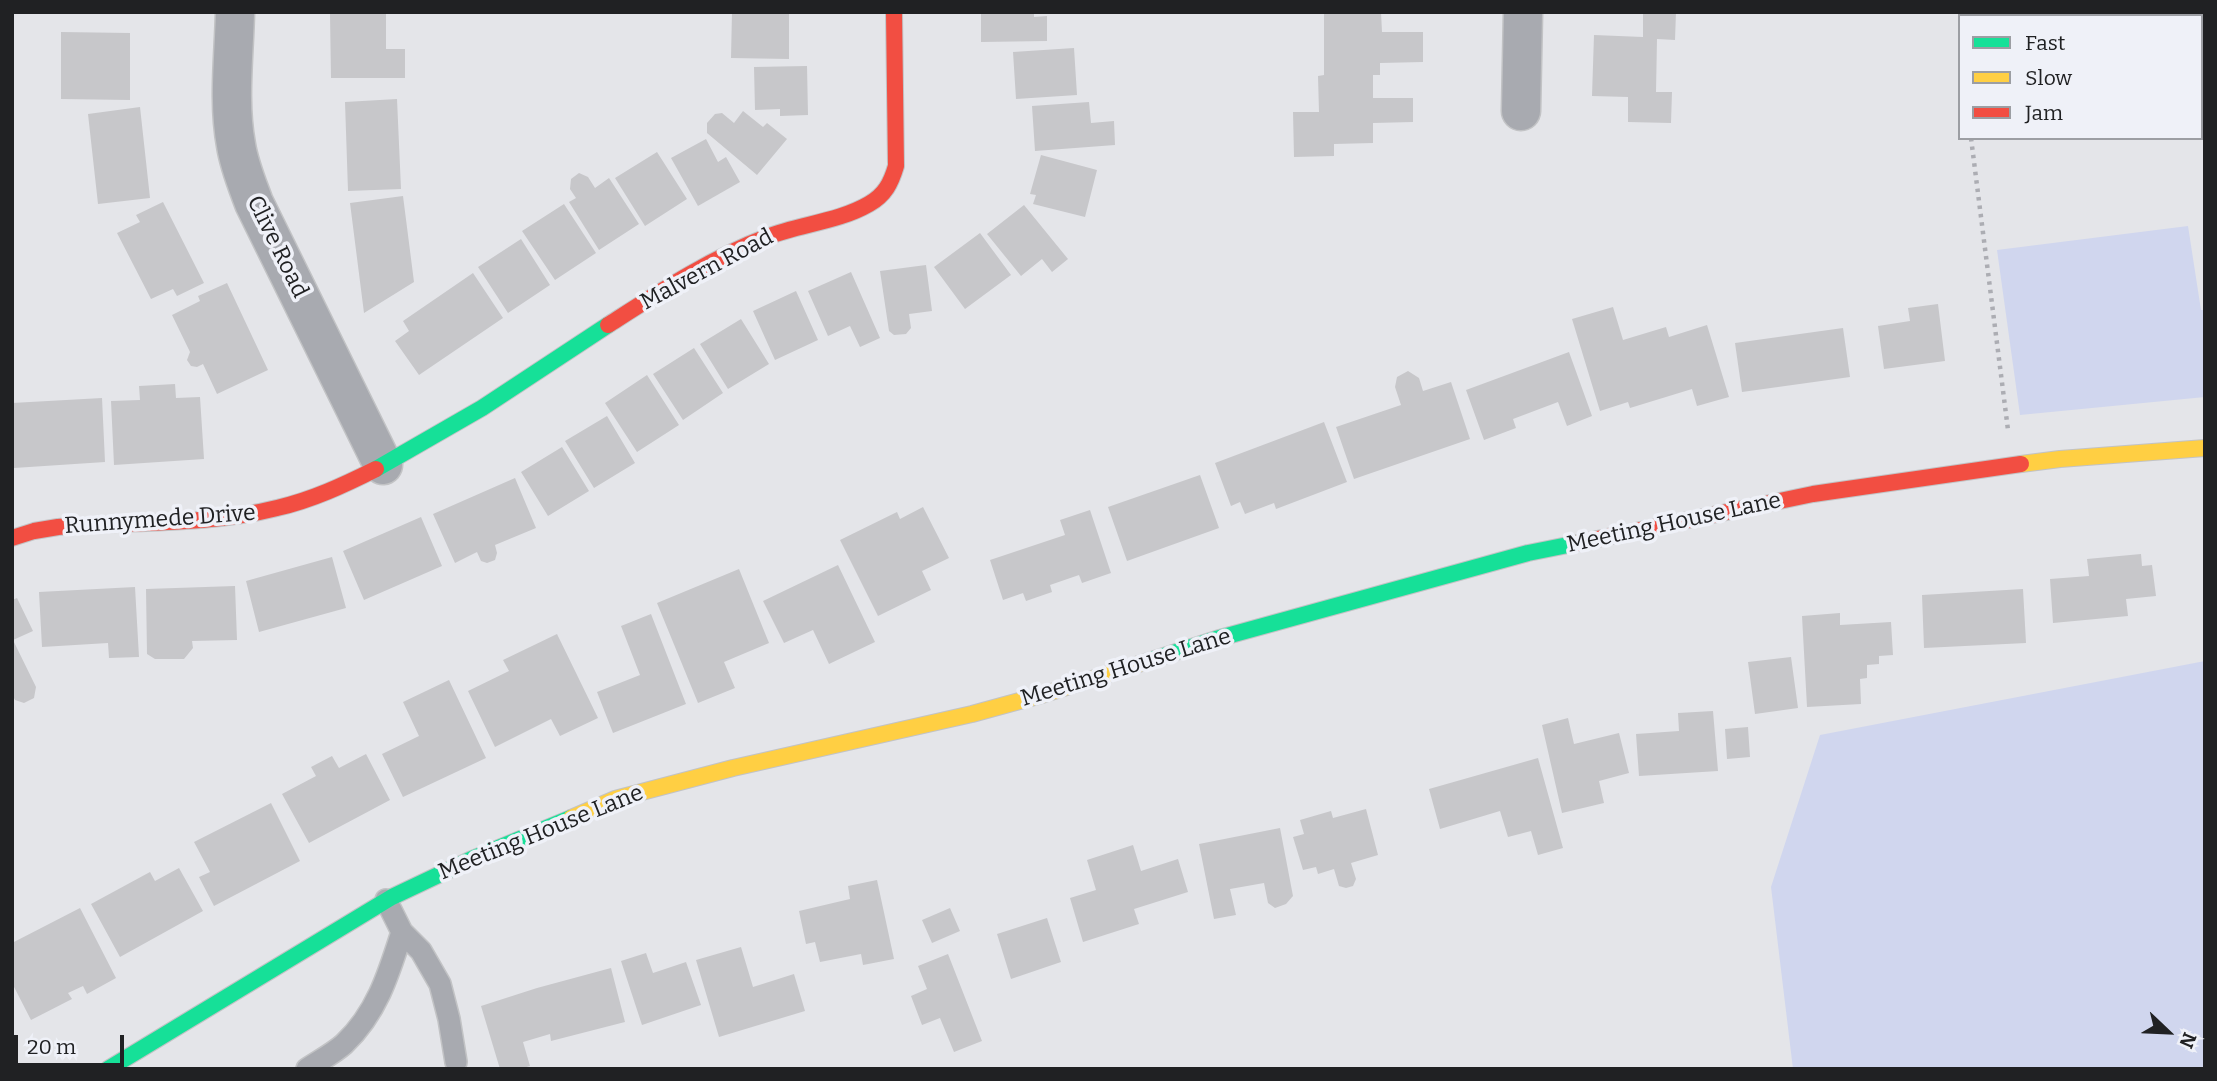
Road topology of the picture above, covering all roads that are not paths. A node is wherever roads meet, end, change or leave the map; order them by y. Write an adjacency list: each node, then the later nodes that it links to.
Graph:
1 (235, 12): 6 (street, Clive Road)
2 (894, 12): 6 (street, Malvern Road)
3 (1523, 12): 4 (street)
4 (1521, 111)
5 (2205, 447): 8 (street, Meeting House Lane)
6 (383, 465): 7 (street, Runnymede Drive)
7 (12, 538)
8 (386, 900): 9 (lane); 11 (street, Meeting House Lane)
9 (402, 932): 10 (lane); 12 (lane)
10 (456, 1062)
11 (108, 1069)
12 (307, 1069)

